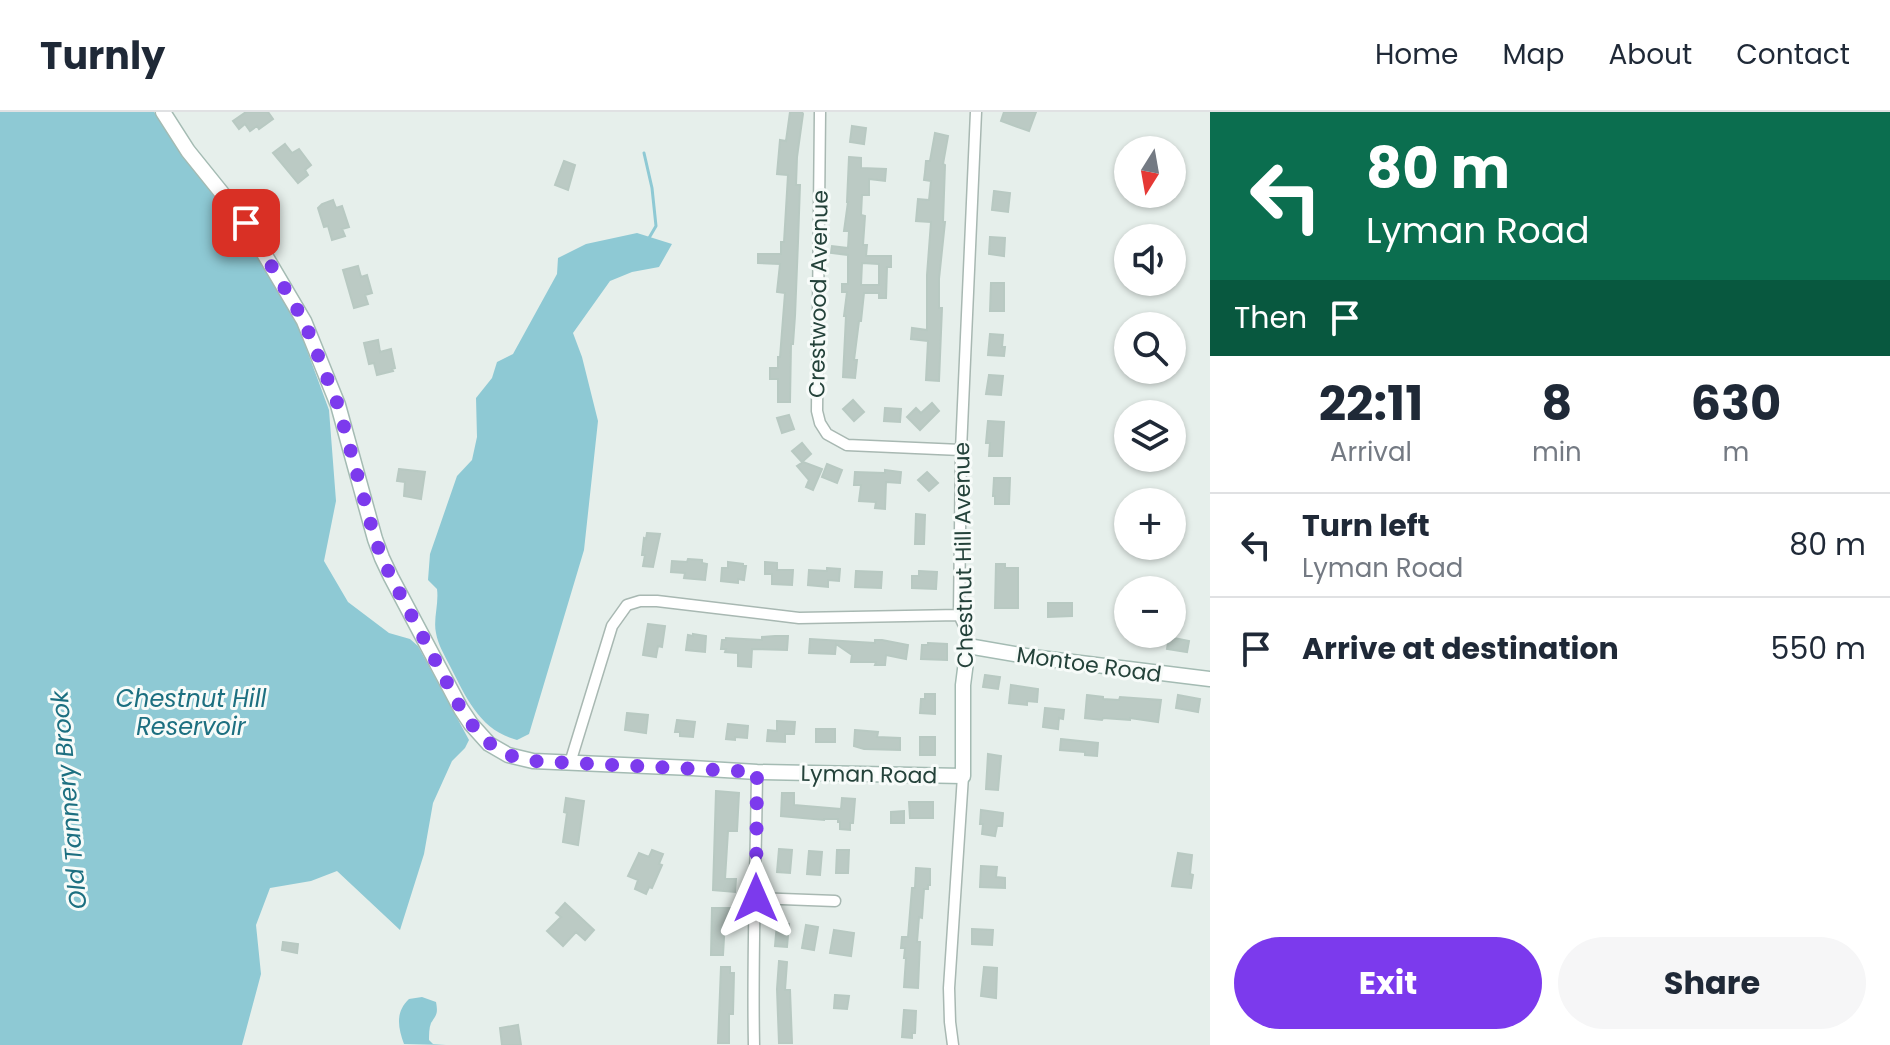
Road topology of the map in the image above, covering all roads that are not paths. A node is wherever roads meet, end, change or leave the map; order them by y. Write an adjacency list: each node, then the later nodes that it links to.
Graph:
1 (163, 112): 8 (street, Lyman Road)
2 (820, 112): 4 (street, Crestwood Avenue)
3 (976, 112): 4 (street, Chestnut Hill Avenue)
4 (961, 450): 5 (street, Chestnut Hill Avenue)
5 (959, 615): 6 (street, Chestnut Hill Avenue); 8 (street)
6 (968, 646): 7 (street, Montoe Road); 10 (street, Chestnut Hill Avenue)
7 (1210, 679)
8 (570, 763): 9 (street, Lyman Road)
9 (757, 772): 10 (street, Lyman Road); 11 (street)
10 (963, 776): 14 (street, Chestnut Hill Avenue)
11 (756, 898): 12 (street); 13 (street)
12 (835, 901)
13 (754, 1045)
14 (953, 1045)

